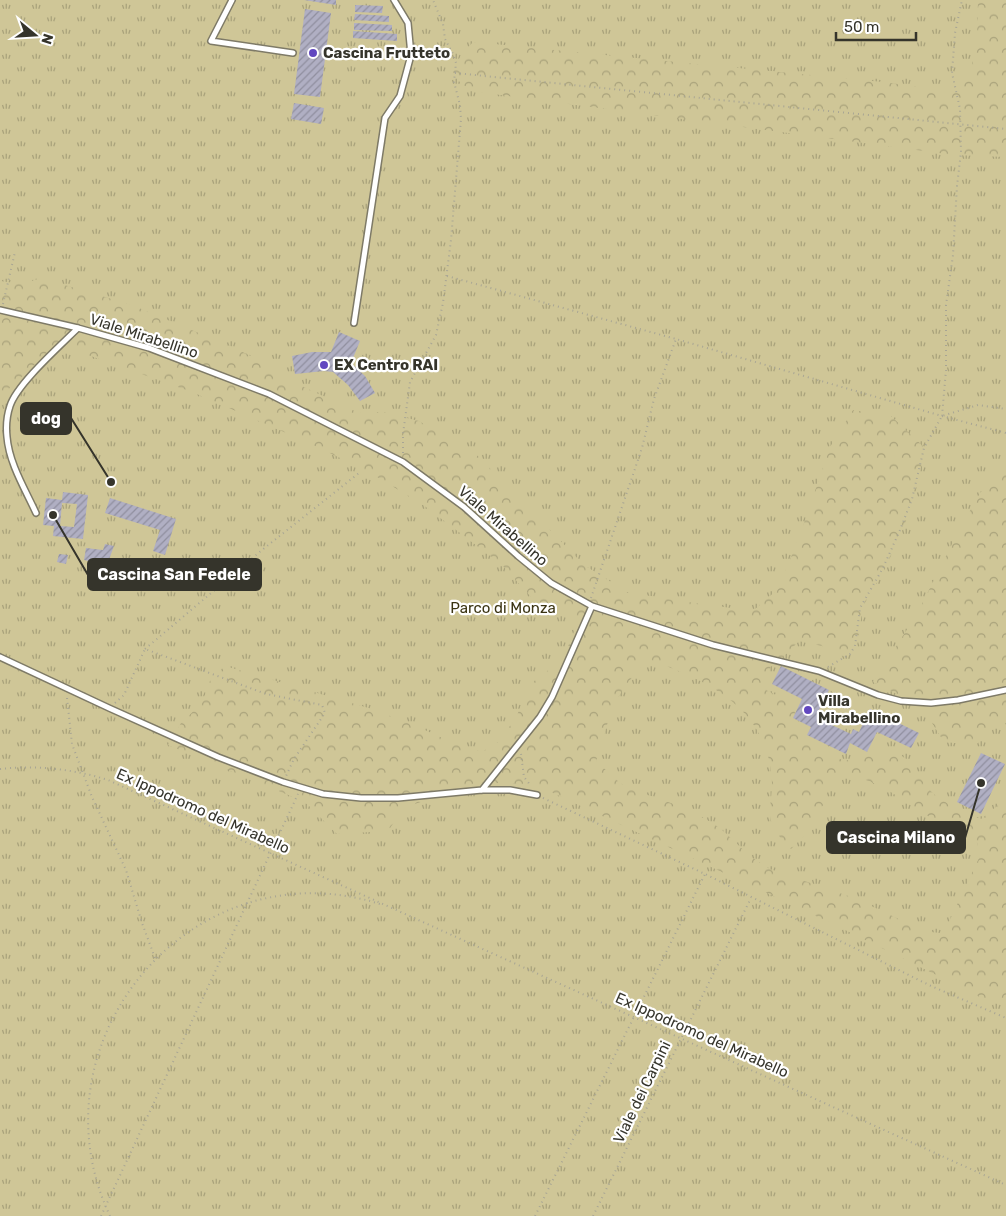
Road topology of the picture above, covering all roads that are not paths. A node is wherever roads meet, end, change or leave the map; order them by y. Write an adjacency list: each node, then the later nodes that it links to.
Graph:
1 (232, 0): 3 (lane)
2 (394, 0): 5 (lane)
3 (293, 53)
4 (1, 311): 6 (lane, Viale Mirabellino)
5 (354, 323)
6 (78, 328): 7 (lane); 8 (lane, Viale Mirabellino)
7 (36, 513)
8 (590, 606): 10 (lane, Viale Mirabellino); 11 (lane)
9 (0, 657): 11 (lane)
10 (1006, 690)
11 (482, 790): 12 (lane)
12 (537, 795)

